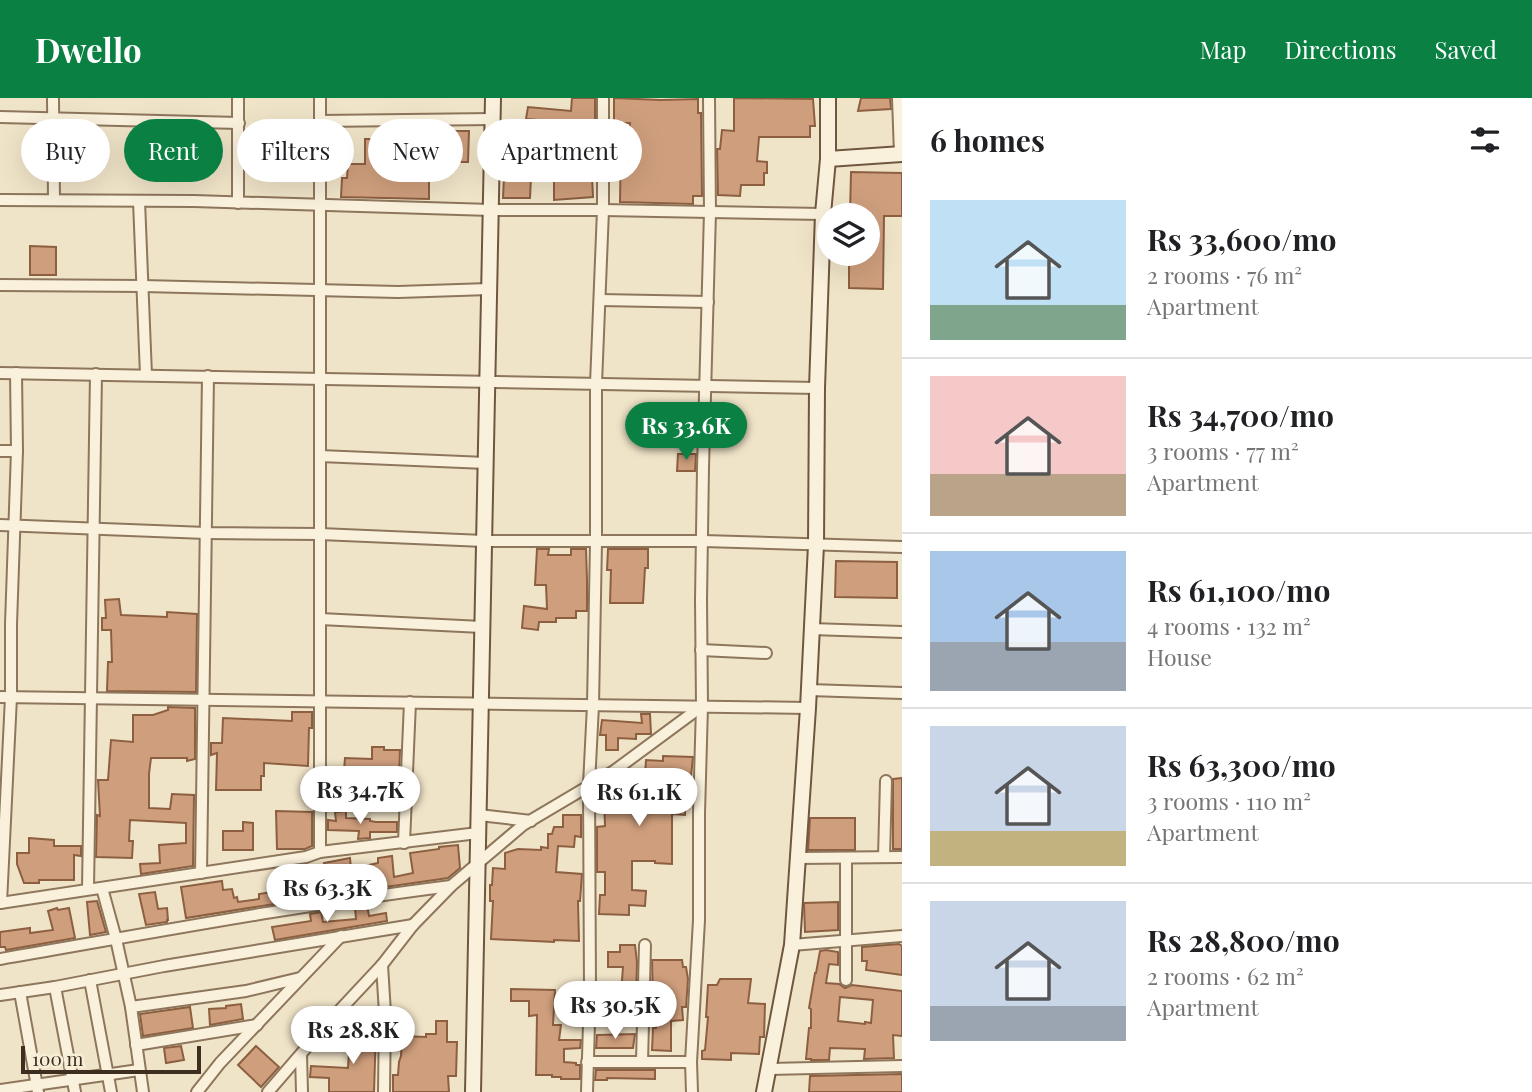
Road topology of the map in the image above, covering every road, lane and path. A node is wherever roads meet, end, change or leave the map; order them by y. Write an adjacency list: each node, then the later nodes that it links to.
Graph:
1 (53, 98): 10 (street)
2 (238, 98): 11 (street)
3 (320, 98): 12 (street)
4 (493, 98): 14 (street)
5 (603, 98): 29 (street)
6 (709, 98): 30 (street)
7 (828, 98): 18 (street)
8 (898, 98): 17 (street)
9 (0, 117): 10 (street)
10 (53, 118): 16 (street); 23 (street)
11 (239, 119)
12 (320, 119)
13 (477, 119): 15 (street)
14 (493, 119)
15 (354, 121)
16 (237, 122)
17 (901, 154): 18 (street)
18 (828, 159): 26 (street)
19 (238, 182): 25 (street)
20 (320, 182): 27 (street)
21 (492, 182): 28 (street)
22 (0, 200): 23 (street)
23 (54, 200): 24 (street)
24 (139, 201): 25 (street); 34 (street)
25 (238, 203): 27 (street)
26 (824, 203)
27 (320, 205): 28 (street); 35 (street)
28 (491, 210): 29 (street); 36 (street)
29 (603, 210): 30 (street); 37 (street)
30 (710, 212): 31 (street); 38 (street)
31 (817, 214)
32 (821, 266): 48 (street)
33 (0, 285): 34 (street)
34 (143, 286): 35 (street); 42 (street)
35 (320, 289): 36 (street); 44 (street)
36 (489, 289): 45 (street)
37 (600, 300): 38 (street); 46 (street)
38 (708, 302): 47 (street)
39 (0, 373): 40 (street)
40 (16, 373): 41 (street); 50 (street)
41 (96, 374): 42 (street); 55 (street)
42 (146, 375): 43 (street)
43 (208, 376): 44 (street); 56 (street)
44 (320, 378): 45 (street); 51 (street)
45 (487, 382): 46 (street); 52 (street)
46 (596, 384): 47 (street); 60 (street)
47 (706, 386): 48 (street); 59 (street)
48 (817, 388): 61 (street)
49 (0, 451): 50 (street)
50 (17, 451): 54 (street)
51 (320, 456): 52 (street); 57 (street)
52 (486, 463): 58 (street)
53 (0, 525): 54 (street)
54 (15, 525): 55 (street); 64 (street)
55 (94, 528): 56 (street); 73 (street)
56 (206, 533): 57 (street); 74 (street)
57 (320, 534): 58 (street); 63 (street)
58 (484, 541): 60 (street); 65 (street)
59 (703, 541): 60 (street); 61 (street); 68 (street)
60 (596, 542): 78 (street)
61 (816, 545): 62 (street); 66 (street)
62 (902, 547)
63 (320, 619): 65 (street); 75 (street)
64 (5, 623): 72 (street)
65 (482, 627): 77 (street)
66 (811, 629): 67 (street); 70 (street)
67 (902, 632)
68 (701, 650): 69 (street); 79 (street)
69 (766, 653)
70 (809, 690): 71 (street); 80 (street)
71 (902, 692)
72 (5, 697): 73 (street); 81 (street)
73 (91, 698): 74 (street); 98 (street)
74 (204, 699): 75 (street); 95 (street)
75 (320, 701): 76 (street); 89 (street)
76 (410, 702): 77 (street); 87 (street)
77 (481, 703): 78 (street); 84 (street)
78 (593, 705): 79 (street); 83 (street)
79 (702, 706): 80 (street); 83 (street); 122 (street)
80 (808, 708): 92 (street)
81 (3, 773): 88 (street)
82 (886, 781): 90 (street)
83 (589, 785): 85 (street); 120 (street)
84 (478, 815): 85 (street); 86 (street)
85 (531, 821): 94 (street)
86 (478, 833): 87 (street); 94 (street)
87 (404, 843): 89 (street)
88 (1, 852): 99 (street)
89 (320, 852): 95 (street)
90 (884, 857): 91 (street); 93 (street)
91 (902, 857)
92 (798, 858): 93 (street); 105 (street)
93 (846, 858): 104 (street)
94 (477, 864): 96 (street); 137 (street)
95 (201, 873): 97 (street)
96 (451, 886): 100 (street); 103 (street)
97 (102, 888): 98 (street); 103 (street)
98 (88, 889): 99 (street)
99 (0, 903)
100 (413, 925): 101 (street); 108 (street)
101 (341, 936): 109 (street); 110 (street)
102 (902, 936): 104 (street)
103 (116, 939): 107 (street); 109 (street)
104 (847, 941): 105 (street); 112 (street)
105 (792, 944): 124 (street)
106 (645, 945): 121 (street)
107 (0, 959)
108 (382, 965): 119 (street); 136 (street)
109 (124, 974): 111 (street); 116 (street)
110 (301, 978): 116 (street); 117 (street)
111 (90, 980): 113 (street); 126 (street)
112 (846, 980)
113 (55, 987): 114 (street); 127 (street)
114 (20, 992): 115 (street); 128 (street)
115 (0, 995)
116 (131, 1007): 118 (street)
117 (257, 1025): 118 (street); 133 (street)
118 (136, 1045): 125 (street)
119 (301, 1055): 134 (street); 135 (street)
120 (587, 1062): 121 (street); 138 (street)
121 (642, 1062): 122 (street)
122 (691, 1062): 139 (street)
123 (902, 1066): 124 (street)
124 (769, 1069): 140 (street)
125 (139, 1070): 126 (street); 132 (street)
126 (108, 1074): 127 (street); 131 (street)
127 (74, 1080): 128 (street); 130 (street)
128 (37, 1088): 129 (street)
129 (0, 1091)
130 (75, 1092)
131 (111, 1092)
132 (143, 1092)
133 (197, 1092)
134 (268, 1092)
135 (302, 1092)
136 (384, 1092)
137 (473, 1092)
138 (587, 1092)
139 (692, 1092)
140 (764, 1092)

